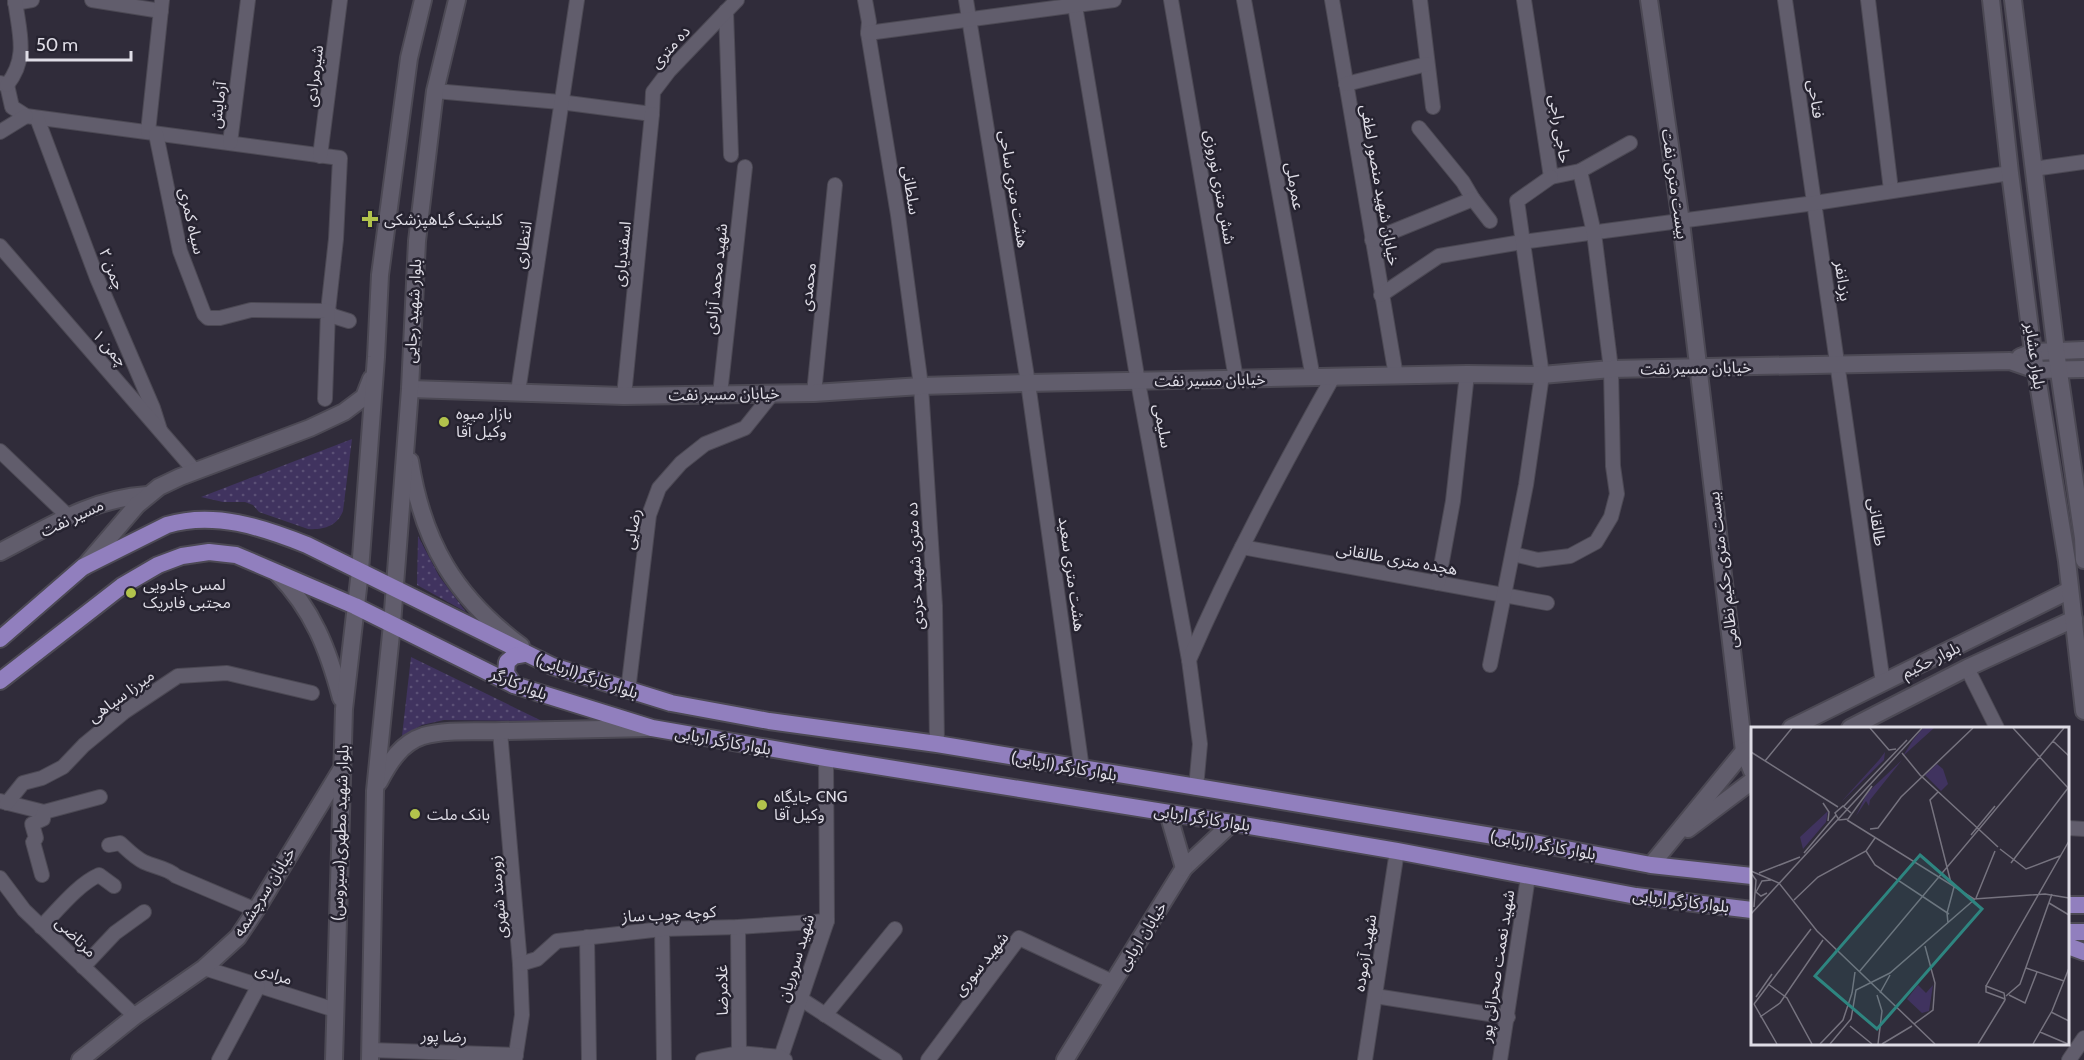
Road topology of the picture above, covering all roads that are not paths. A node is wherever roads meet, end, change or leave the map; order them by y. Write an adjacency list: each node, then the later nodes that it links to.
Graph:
1 (32, 0): 22 (street)
2 (92, 0): 24 (street)
3 (248, 0): 40 (street, آزمایش)
4 (340, 0): 42 (street, شیرمرادی)
5 (423, 0): 65 (main road, بلوار شهید رجایی)
6 (457, 0): 31 (main road, بلوار شهید رجایی)
7 (577, 0): 32 (street, انتظاری)
8 (737, 0): 25 (street, ده متری)
9 (865, 0): 27 (street, سلطانی)
10 (966, 0): 26 (street, هشت متری ساحی)
11 (1114, 0): 23 (street)
12 (1171, 0): 78 (street, شش متری نوروزی)
13 (1244, 0): 77 (street, عمرملی)
14 (1332, 0): 30 (street, خیابان شهید منصور لطفی)
15 (1420, 0): 28 (street)
16 (1524, 0): 48 (street, حاجی راجی)
17 (1650, 0): 54 (main road, بیست متری نفت)
18 (1785, 0): 52 (street, فتاحی)
19 (1868, 0): 50 (street)
20 (1991, 0): 47 (main road, بلوار عشایر)
21 (2013, 0): 45 (main road, بلوار عشایر)
22 (15, 2): 29 (street)
23 (1074, 3): 26 (street); 79 (street, سلیمی)
24 (161, 5): 38 (street, سیاه کمری)
25 (726, 11): 34 (street, ده متری); 41 (street)
26 (969, 20): 27 (street); 80 (street, هشت متری ساحی)
27 (868, 33): 81 (street, سلطانی)
28 (1427, 64): 30 (street); 33 (street)
29 (4, 84): 35 (street, چمن ۲)
30 (1346, 84): 56 (street, خیابان شهید منصور لطفی)
31 (435, 91): 32 (street); 82 (main road, بلوار شهید رجایی)
32 (560, 102): 34 (street); 83 (street, انتظاری)
33 (1433, 107)
34 (646, 113): 87 (street, اسفندیاری)
35 (31, 117): 37 (street); 38 (street); 89 (street, چمن ۲)
36 (1419, 128): 51 (street)
37 (0, 132)
38 (152, 133): 40 (street); 60 (street, سیاه کمری)
39 (1630, 142): 46 (street, حاجی راجی)
40 (230, 144): 42 (street)
41 (731, 155)
42 (320, 156): 60 (street)
43 (2084, 162): 45 (street)
44 (745, 167): 86 (street, شهید محمد آزادی)
45 (2033, 169): 63 (main road, بلوار عشایر)
46 (1580, 171): 48 (street, حاجی راجی); 55 (street)
47 (2010, 173): 50 (street); 64 (main road, بلوار عشایر)
48 (1551, 177): 57 (street)
49 (835, 185): 85 (street, محمدی)
50 (1891, 190): 52 (street)
51 (1473, 199): 53 (street); 56 (street)
52 (1815, 203): 54 (street); 67 (street, یزدانفر)
53 (1490, 221)
54 (1681, 222): 55 (street); 68 (main road, بیست متری نفت)
55 (1594, 232): 57 (street); 69 (street)
56 (1372, 240): 59 (street, خیابان شهید منصور لطفی)
57 (1522, 242): 59 (street); 74 (street)
58 (1, 250): 89 (street, چمن ۱)
59 (1381, 295): 75 (street, خیابان شهید منصور لطفی)
60 (328, 311): 61 (street); 88 (street)
61 (349, 321)
62 (2084, 350): 63 (main road, خیابان مسیر نفت)
63 (2056, 351): 64 (main road, خیابان مسیر نفت); 70 (main road, بلوار عشایر)
64 (2033, 352): 66 (main road, خیابان مسیر نفت); 72 (main road, بلوار عشایر)
65 (376, 357): 92 (main road); 101 (main road, بلوار شهید رجایی)
66 (2010, 361): 67 (main road, خیابان مسیر نفت); 72 (main road, خیابان مسیر نفت)
67 (1838, 364): 68 (main road, خیابان مسیر نفت); 118 (street, طالقانی)
68 (1699, 368): 69 (main road, خیابان مسیر نفت); 130 (main road, بیست متری حکیم نظامی)
69 (1611, 369): 74 (main road, خیابان مسیر نفت); 98 (street)
70 (2059, 369): 71 (main road); 72 (main road); 95 (main road, بلوار عشایر)
71 (2084, 369)
72 (2036, 370): 105 (main road, بلوار عشایر)
73 (1467, 374): 74 (main road, خیابان مسیر نفت); 75 (main road, خیابان مسیر نفت); 103 (street)
74 (1542, 375): 98 (street)
75 (1396, 376): 76 (main road, خیابان مسیر نفت)
76 (1333, 377): 77 (main road, خیابان مسیر نفت); 96 (street)
77 (1313, 378): 78 (main road, خیابان مسیر نفت)
78 (1236, 379): 79 (main road, خیابان مسیر نفت)
79 (1138, 382): 80 (main road, خیابان مسیر نفت); 113 (street, سلیمی)
80 (1028, 383): 81 (main road, خیابان مسیر نفت); 133 (street, هشت متری سعید)
81 (921, 386): 85 (main road, خیابان مسیر نفت); 129 (street, ده متری شهید خردی)
82 (410, 389): 83 (main road, خیابان مسیر نفت); 90 (main road, بلوار شهید رجایی)
83 (518, 392): 87 (main road, خیابان مسیر نفت)
84 (773, 393): 85 (main road, خیابان مسیر نفت); 86 (main road, خیابان مسیر نفت); 120 (street, رضایی)
85 (814, 393)
86 (720, 394): 87 (main road, خیابان مسیر نفت)
87 (624, 396)
88 (325, 399)
89 (160, 430): 92 (street, چمن ۱)
90 (406, 436): 104 (main road, بلوار شهید رجایی); 115 (main road)
91 (0, 451): 94 (street)
92 (195, 471): 93 (main road)
93 (147, 495): 94 (main road, مسیر نفت); 100 (main road)
94 (69, 517): 97 (main road, مسیر نفت)
95 (2083, 537): 99 (main road, بلوار عشایر)
96 (1242, 547): 103 (street, هجده متری طالقانی); 113 (street)
97 (0, 552)
98 (1513, 554): 106 (street)
99 (2084, 560)
100 (83, 567): 101 (main road, بلوار کارگر (اربابی)); 111 (main road, بلوار کارگر (اربابی))
101 (360, 571): 104 (main road, بلوار کارگر (اربابی)); 108 (main road, بلوار شهید رجایی)
102 (277, 573): 108 (main road, بلوار کارگر); 117 (main road, بلوار کارگر); 122 (main road)
103 (1438, 583): 106 (street, هجده متری طالقانی)
104 (394, 589): 110 (main road, بلوار شهید رجایی); 112 (main road, بلوار کارگر (اربابی))
105 (2070, 590): 109 (main road, بلوار عشایر); 118 (main road, بلوار حکیم)
106 (1506, 596): 107 (street, هجده متری طالقانی); 114 (street)
107 (1547, 603)
108 (355, 606): 110 (main road, بلوار کارگر); 122 (main road, بلوار شهید مطهری(سیروس))
109 (2074, 619): 116 (main road, بلوار حکیم); 123 (main road, بلوار عشایر)
110 (392, 624): 119 (main road, بلوار کارگر); 137 (main road, بلوار شهید مطهری(سیروس))
111 (0, 639)
112 (525, 654): 115 (main road, بلوار کارگر (اربابی)); 119 (main road)
113 (1189, 660): 136 (street, سلیمی)
114 (1490, 665)
115 (552, 666): 120 (main road, بلوار کارگر (اربابی))
116 (1967, 668): 125 (main road, بلوار حکیم); 126 (street)
117 (0, 681)
118 (1882, 683): 124 (main road, بلوار حکیم)
119 (514, 685): 127 (main road, بلوار کارگر)
120 (628, 691): 129 (main road, بلوار کارگر (اربابی))
121 (312, 693): 139 (street, میرزا سپاهی)
122 (344, 709): 134 (main road, بلوار شهید مطهری(سیروس))
123 (2084, 711)
124 (1795, 727)
125 (1854, 727)
126 (1996, 727)
127 (652, 728): 128 (main road); 131 (main road, بلوار کارگر اربابی)
128 (500, 731): 137 (main road); 166 (street, زورمند شهری)
129 (937, 744): 133 (main road, بلوار کارگر (اربابی))
130 (1748, 749): 132 (main road, بیست متری حکیم نظامی); 145 (main road)
131 (826, 759): 141 (main road, بلوار کارگر اربابی); 158 (street, شهید سروریان)
132 (1751, 766)
133 (1082, 769): 136 (main road, بلوار کارگر (اربابی))
134 (341, 770): 155 (main road, خیابان سرچشمه); 173 (main road, بلوار شهید مطهری(سیروس))
135 (1751, 782): 145 (main road)
136 (1196, 788): 148 (main road, بلوار کارگر (اربابی))
137 (375, 791): 179 (main road, بلوار شهید مطهری(سیروس))
138 (100, 796): 140 (street)
139 (4, 802): 140 (street)
140 (44, 812): 150 (street)
141 (1168, 813): 142 (main road, بلوار کارگر اربابی); 149 (main road)
142 (1232, 823): 147 (main road, بلوار کارگر اربابی); 149 (main road, خیابان اربابی)
143 (2069, 828): 144 (street)
144 (2084, 829)
145 (1668, 844): 148 (main road)
146 (109, 845): 155 (street)
147 (1397, 851): 152 (main road, بلوار کارگر اربابی); 171 (street, شهید آزموده)
148 (1651, 864): 151 (main road, بلوار کارگر (اربابی))
149 (1184, 868): 169 (main road, خیابان اربابی)
150 (42, 875)
151 (1751, 876)
152 (1528, 877): 156 (main road, بلوار کارگر اربابی); 176 (street, شهید نعمت صحرائی پور)
153 (0, 878): 159 (street, مرتاضی)
154 (114, 886): 159 (street)
155 (256, 910): 168 (main road, خیابان سرچشمه)
156 (1751, 910)
157 (144, 912): 167 (street)
158 (827, 921): 160 (street, کوچه چوب ساز); 172 (street, شهید سروریان)
159 (41, 927): 167 (street, مرتاضی)
160 (738, 927): 161 (street, کوچه چوب ساز); 178 (street, غلامرضا)
161 (662, 928): 163 (street, کوچه چوب ساز); 186 (street)
162 (895, 929): 174 (street)
163 (586, 937): 166 (street, کوچه چوب ساز); 185 (street)
164 (2069, 947): 165 (main road)
165 (2084, 952)
166 (520, 964): 180 (street, زورمند شهری)
167 (83, 967): 175 (street, مرتاضی)
168 (204, 968): 170 (street, مرادی); 175 (main road, خیابان سرچشمه)
169 (1113, 982): 189 (street, شهید سوری); 190 (main road, خیابان اربابی)
170 (258, 987): 173 (street, مرادی); 183 (street)
171 (1375, 996): 176 (street); 191 (street, شهید آزموده)
172 (801, 999): 174 (street); 181 (street, شهید سروریان)
173 (335, 1010): 184 (main road, بلوار شهید مطهری(سیروس))
174 (825, 1015): 188 (street)
175 (135, 1016): 182 (main road, خیابان سرچشمه)
176 (1508, 1017): 192 (street, شهید نعمت صحرائی پور)
177 (2078, 1040): 193 (street)
178 (739, 1053): 181 (street); 187 (street)
179 (370, 1055): 180 (street, رضا پور)
180 (515, 1058)
181 (783, 1059)
182 (80, 1060)
183 (219, 1060)
184 (334, 1060)
185 (589, 1060)
186 (664, 1060)
187 (703, 1060)
188 (895, 1060)
189 (928, 1060)
190 (1065, 1060)
191 (1365, 1060)
192 (1500, 1060)
193 (2069, 1060)

